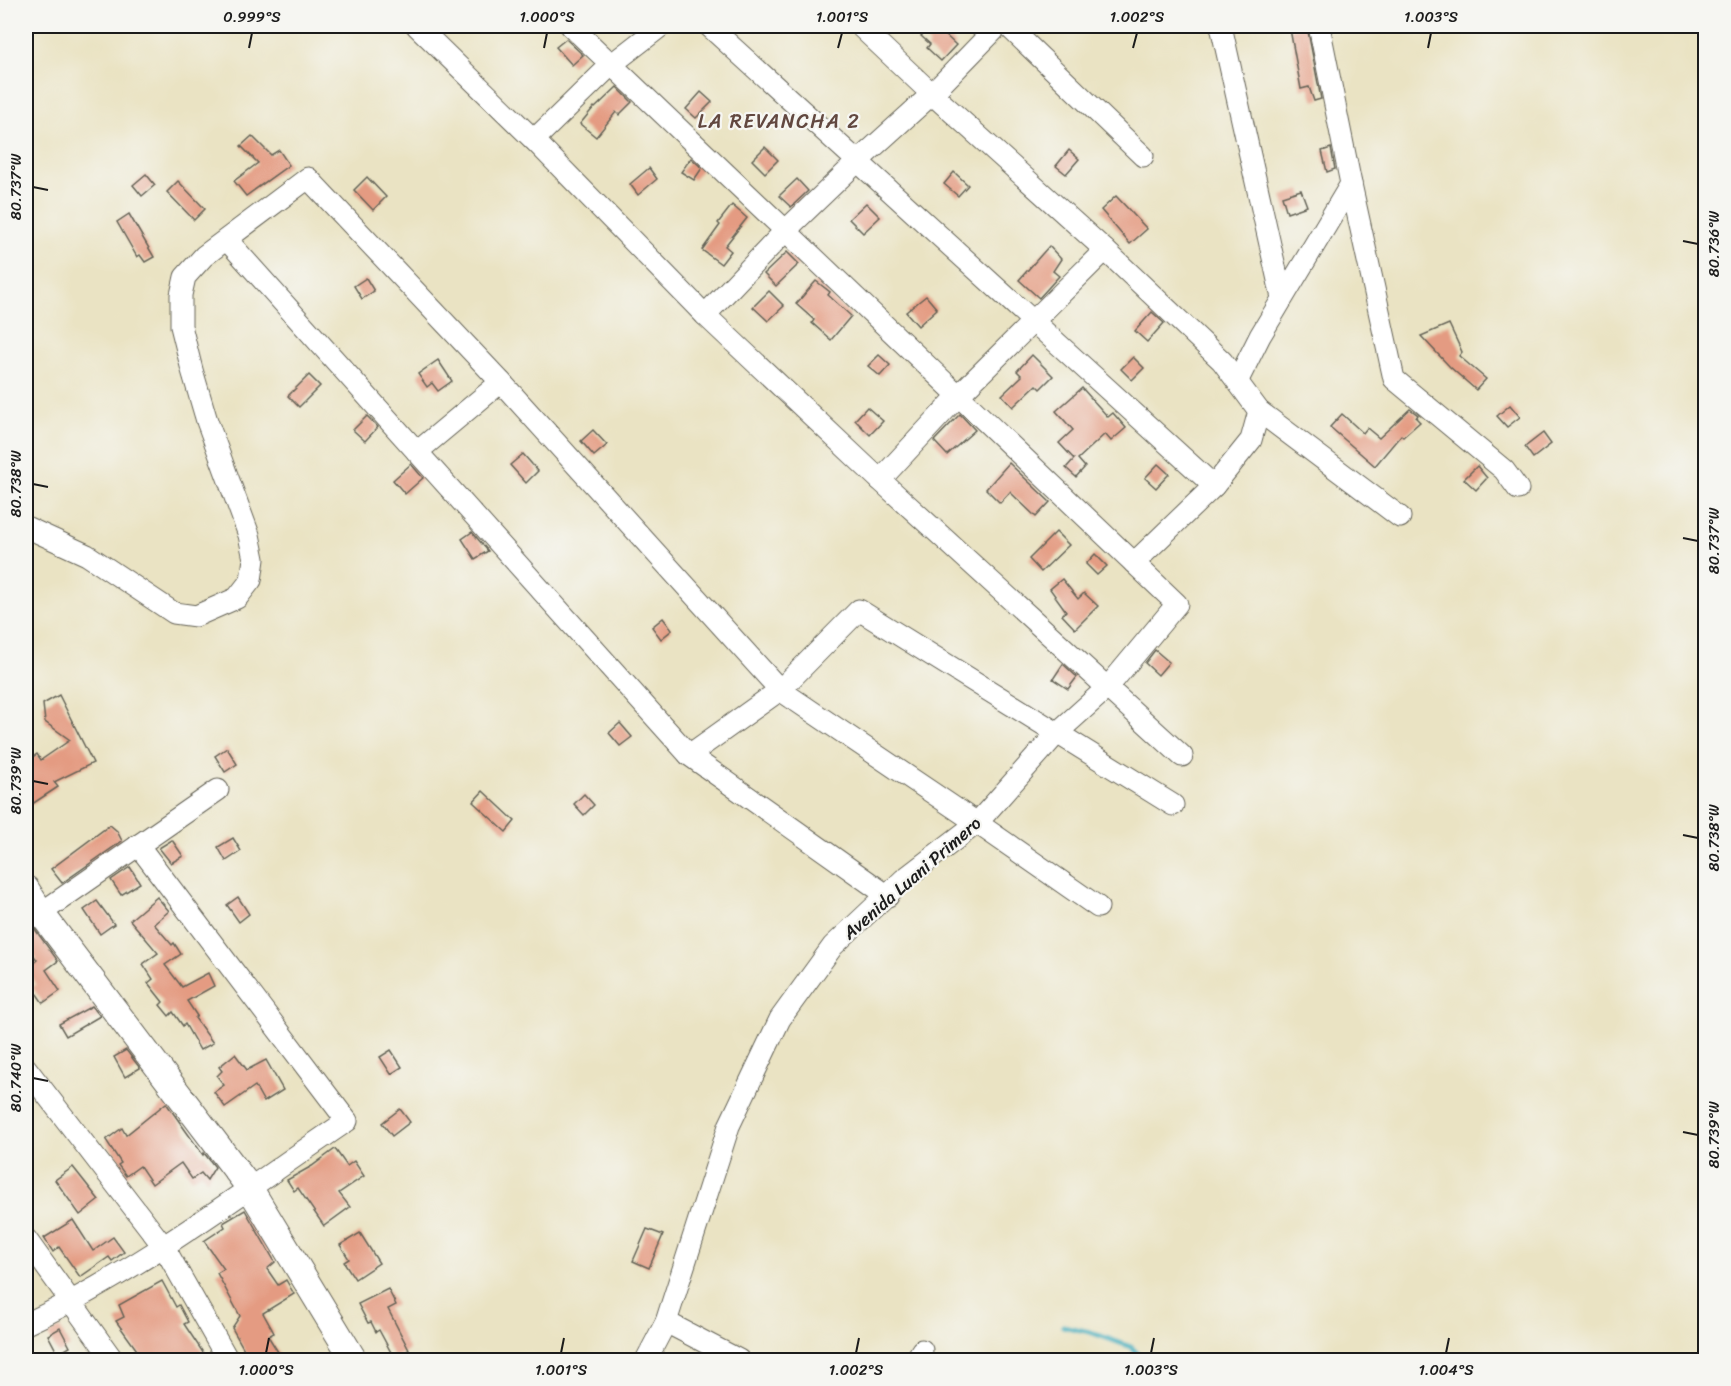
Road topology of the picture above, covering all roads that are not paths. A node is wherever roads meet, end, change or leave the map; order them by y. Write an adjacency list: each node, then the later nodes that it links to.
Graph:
1 (417, 26): 12 (street)
2 (571, 26): 10 (street)
3 (661, 26): 10 (street)
4 (709, 26): 14 (street)
5 (860, 26): 11 (street)
6 (998, 26): 11 (street)
7 (1008, 26): 13 (street)
8 (1221, 26): 19 (street)
9 (1319, 26): 15 (street)
10 (612, 64): 12 (street); 16 (street)
11 (932, 94): 14 (street); 18 (street)
12 (534, 141): 20 (street)
13 (1143, 156)
14 (858, 161): 16 (street); 21 (street)
15 (1351, 184): 19 (street); 29 (street)
16 (786, 231): 20 (street); 24 (street)
17 (227, 240): 23 (street); 26 (street); 31 (street)
18 (1105, 250): 21 (street); 22 (street)
19 (1282, 298): 22 (street)
20 (705, 315): 27 (street)
21 (1033, 321): 24 (street); 28 (street)
22 (1238, 380): 25 (street)
23 (501, 382): 26 (street); 34 (street)
24 (959, 395): 27 (street); 32 (street)
25 (1259, 411): 28 (street); 30 (street)
26 (417, 452): 36 (street)
27 (880, 480): 33 (street)
28 (1214, 486): 32 (street)
29 (1518, 489)
30 (1400, 517)
31 (26, 527)
32 (1134, 563): 33 (street, Avenida Luani Primero)
33 (1108, 687): 35 (street, Avenida Luani Primero); 37 (street)
34 (780, 690): 35 (street); 36 (street); 40 (street)
35 (1058, 732): 39 (street); 40 (street, Avenida Luani Primero)
36 (689, 755): 43 (street)
37 (1182, 756)
38 (218, 790): 41 (street)
39 (1173, 805)
40 (977, 823): 43 (street, Avenida Luani Primero); 44 (street)
41 (138, 845): 45 (street); 47 (street)
42 (26, 889): 45 (street)
43 (888, 896): 51 (street, Avenida Luani Primero)
44 (1098, 907)
45 (41, 913): 47 (street)
46 (26, 1068): 49 (street)
47 (249, 1187): 49 (street); 55 (street)
48 (26, 1239): 50 (street)
49 (164, 1247): 50 (street); 54 (street)
50 (72, 1302): 52 (street); 53 (street)
51 (666, 1322): 56 (street, Avenida Luani Primero); 57 (street)
52 (26, 1324)
53 (113, 1360)
54 (228, 1360)
55 (354, 1360)
56 (646, 1360)
57 (739, 1360)

